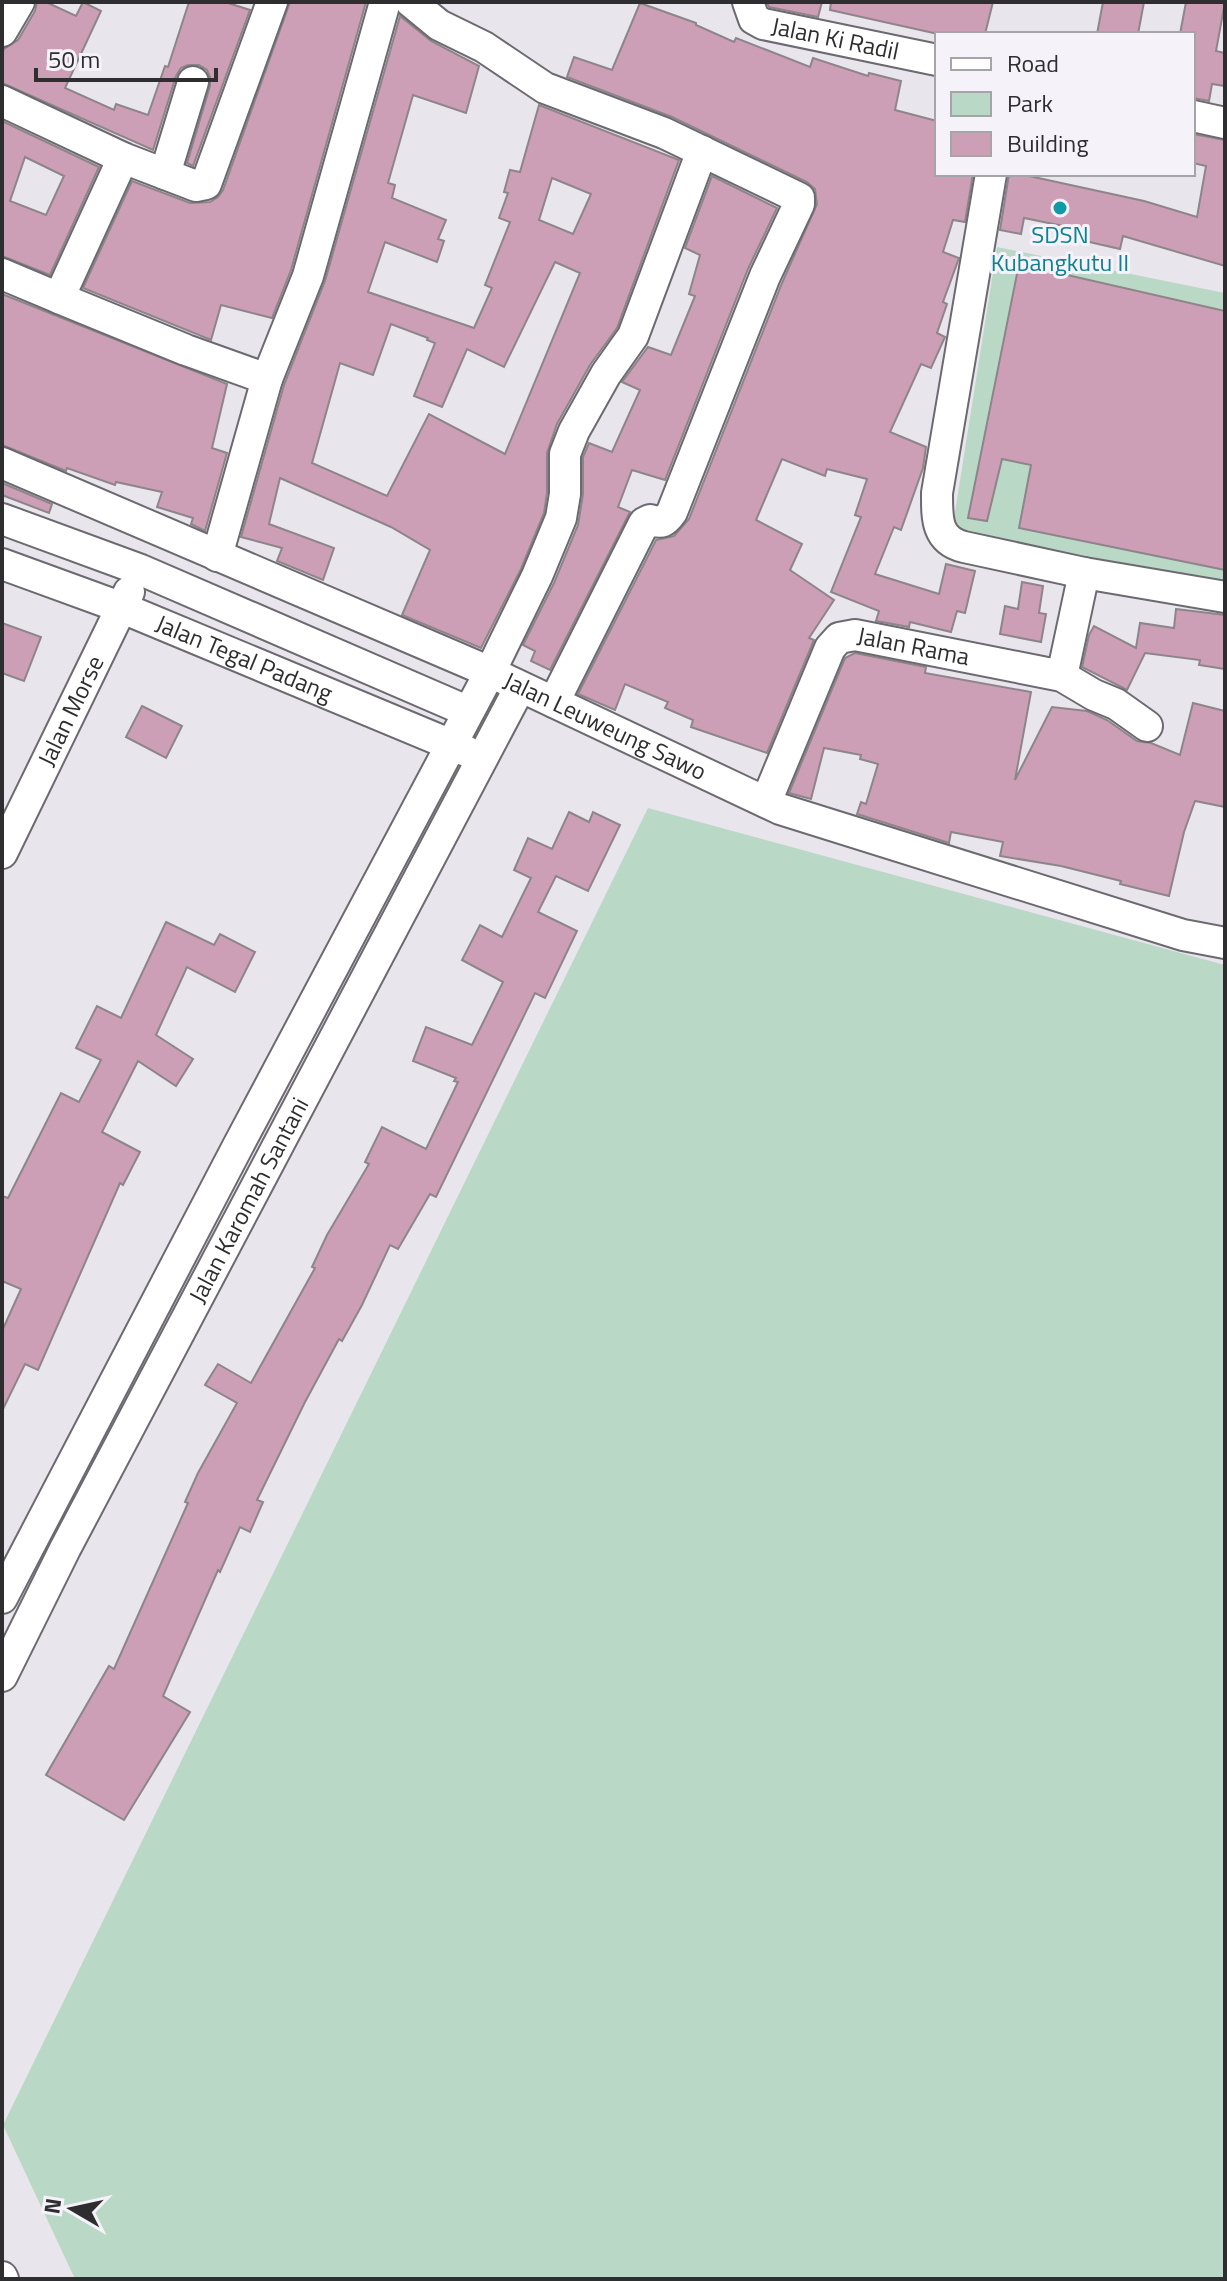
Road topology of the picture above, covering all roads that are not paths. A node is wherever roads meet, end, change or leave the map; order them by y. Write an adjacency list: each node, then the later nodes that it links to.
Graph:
1 (19, 2): 6 (street)
2 (272, 2): 14 (street)
3 (385, 2): 18 (street)
4 (411, 2): 12 (street)
5 (748, 2): 7 (street, Jalan Ki Radil)
6 (2, 31)
7 (935, 60)
8 (193, 82): 14 (street)
9 (2, 101): 13 (street)
10 (1195, 116): 11 (street)
11 (1225, 123)
12 (702, 151): 27 (street, Jalan Karomah Santani); 30 (street)
13 (123, 158): 14 (street); 17 (street)
14 (165, 174)
15 (991, 176): 24 (street)
16 (2, 274): 17 (street)
17 (59, 298): 18 (street)
18 (267, 379): 21 (street)
19 (2, 463): 21 (street, Jalan Leuweung Sawo)
20 (2, 519): 23 (street, Jalan Tegal Padang)
21 (217, 556): 27 (street, Jalan Leuweung Sawo)
22 (2, 564): 26 (street, Jalan Tegal Padang)
23 (141, 570): 26 (street, Jalan Morse); 31 (street, Jalan Tegal Padang)
24 (1084, 573): 25 (street); 28 (street)
25 (1225, 597)
26 (120, 607): 33 (street, Jalan Tegal Padang); 36 (street, Jalan Morse)
27 (490, 672): 29 (street, Jalan Leuweung Sawo); 31 (street, Jalan Karomah Santani)
28 (1062, 676): 32 (street); 35 (street, Jalan Rama)
29 (520, 687): 30 (street, Jalan Leuweung Sawo); 34 (street, Jalan Karomah Santani)
30 (554, 702): 35 (street, Jalan Leuweung Sawo)
31 (467, 711): 33 (street, Jalan Karomah Santani)
32 (1147, 726)
33 (450, 745): 34 (street, Jalan Tegal Padang); 38 (street, Jalan Karomah Santani)
34 (483, 758): 39 (street, Jalan Karomah Santani)
35 (766, 802): 37 (street, Jalan Leuweung Sawo)
36 (2, 853)
37 (1225, 943)
38 (238, 1146): 39 (street); 40 (street, Jalan Karomah Santani)
39 (268, 1164): 41 (street, Jalan Karomah Santani)
40 (36, 1534): 41 (street); 42 (street, Jalan Karomah Santani)
41 (65, 1549): 43 (street, Jalan Karomah Santani)
42 (2, 1598)
43 (2, 1676)

